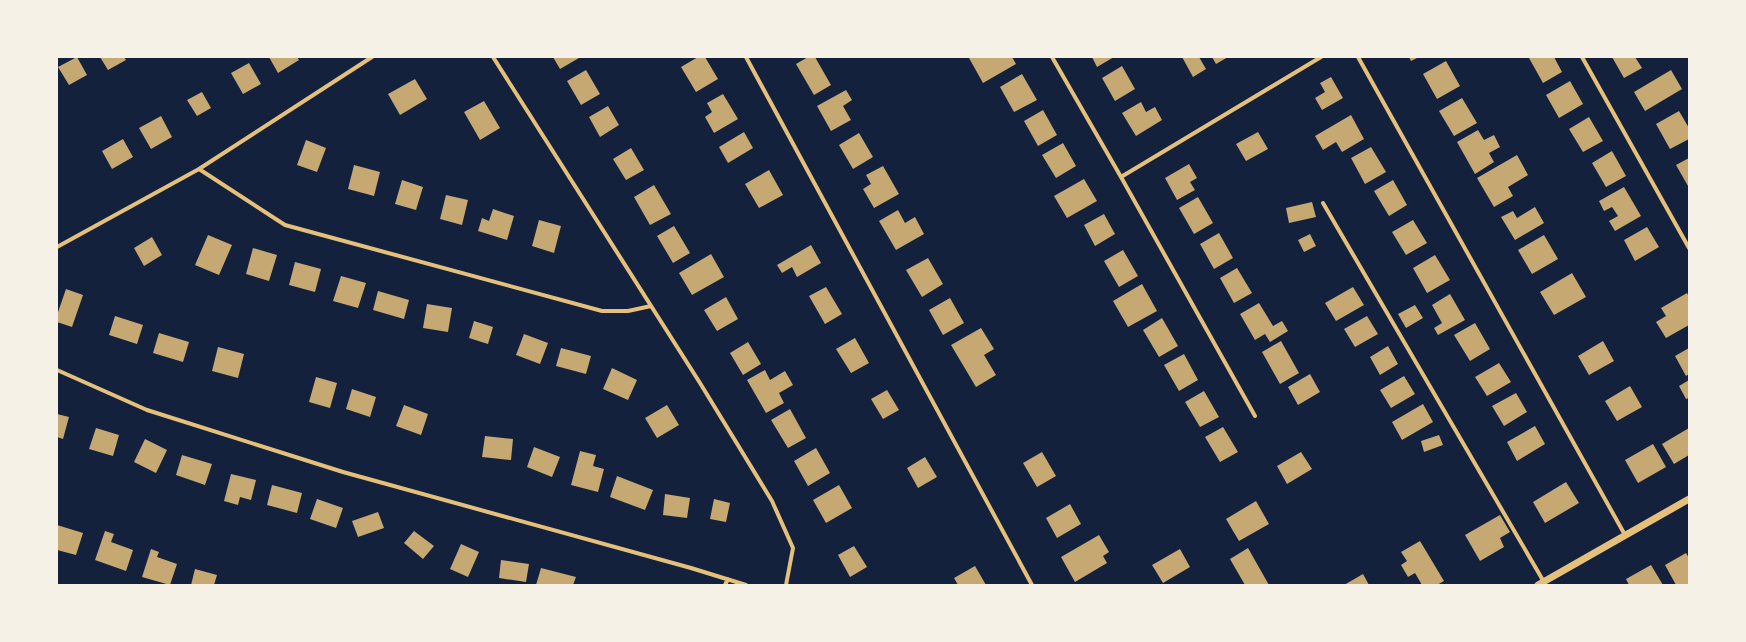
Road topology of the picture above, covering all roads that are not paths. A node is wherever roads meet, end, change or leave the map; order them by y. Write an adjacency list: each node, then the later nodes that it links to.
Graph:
1 (372, 57): 8 (street)
2 (493, 57): 13 (street)
3 (746, 57): 23 (street)
4 (1052, 57): 9 (street)
5 (1321, 57): 9 (street)
6 (1358, 57): 17 (street)
7 (1582, 57): 12 (street)
8 (199, 169): 11 (street); 13 (street)
9 (1121, 177): 15 (street)
10 (1323, 203): 19 (street)
11 (57, 247)
12 (1689, 248)
13 (651, 306): 22 (street)
14 (57, 370): 18 (street)
15 (1255, 416)
16 (1689, 499): 17 (street)
17 (1625, 535): 19 (street)
18 (728, 579): 20 (street); 21 (street)
19 (1541, 583)
20 (725, 585)
21 (746, 585)
22 (786, 585)
23 (1032, 585)

